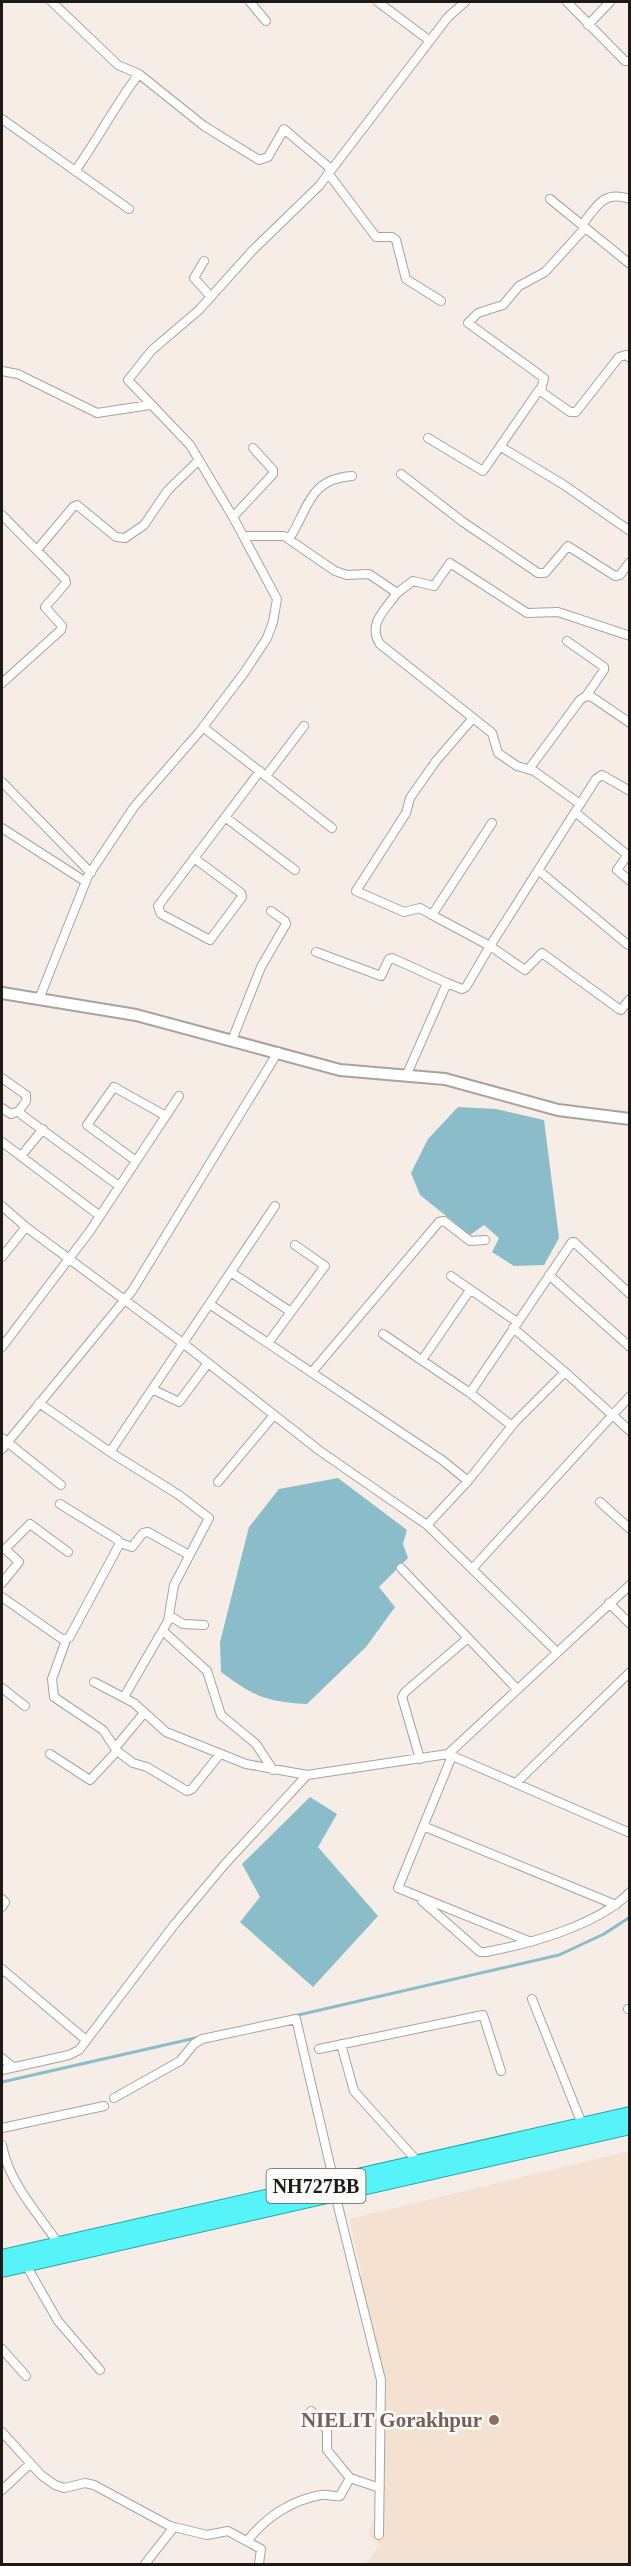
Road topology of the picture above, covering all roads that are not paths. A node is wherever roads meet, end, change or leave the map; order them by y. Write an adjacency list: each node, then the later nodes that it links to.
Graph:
1 (52, 2): 11 (street)
2 (250, 2): 7 (street)
3 (378, 2): 9 (street)
4 (465, 2): 9 (street)
5 (567, 2): 8 (street)
6 (610, 2): 8 (street)
7 (266, 21)
8 (588, 25): 10 (street)
9 (429, 41): 14 (street)
10 (630, 62)
11 (139, 74): 13 (street); 14 (street)
12 (2, 119): 13 (street)
13 (75, 171): 17 (street)
14 (330, 171): 21 (street); 22 (street)
15 (550, 199): 18 (street)
16 (630, 199): 18 (street)
17 (129, 209)
18 (584, 226): 20 (street); 25 (street)
19 (204, 261): 21 (street)
20 (630, 264)
21 (211, 297): 26 (street)
22 (441, 302)
23 (630, 358): 25 (street)
24 (2, 371): 26 (street)
25 (542, 390): 28 (street)
26 (150, 405): 30 (street)
27 (428, 438): 28 (street)
28 (501, 447): 35 (street)
29 (253, 448): 34 (street)
30 (199, 460): 34 (street); 38 (street)
31 (401, 474): 39 (street)
32 (352, 476): 37 (street)
33 (2, 515): 38 (street)
34 (233, 517): 36 (street)
35 (630, 531)
36 (244, 536): 37 (street); 48 (street)
37 (289, 539): 40 (street)
38 (37, 550): 43 (street)
39 (630, 562)
40 (397, 593): 41 (street); 45 (street)
41 (630, 636)
42 (567, 641): 44 (street)
43 (2, 683)
44 (586, 696): 46 (street); 49 (street)
45 (473, 718): 49 (street); 66 (street)
46 (630, 723)
47 (304, 726): 50 (street)
48 (203, 727): 50 (street); 62 (street)
49 (529, 769): 53 (street)
50 (263, 773): 55 (street); 58 (street)
51 (2, 782): 62 (street)
52 (630, 791): 53 (street)
53 (580, 804): 54 (street)
54 (574, 812): 61 (street); 63 (street)
55 (225, 817): 59 (street); 60 (street)
56 (492, 823): 66 (street)
57 (2, 828): 64 (street)
58 (332, 828)
59 (194, 858): 59 (street)
60 (295, 870)
61 (538, 870): 67 (street); 68 (street)
62 (90, 873): 64 (street)
63 (630, 881)
64 (86, 882): 72 (street)
65 (271, 911): 74 (street)
66 (432, 915): 68 (street)
67 (628, 945)
68 (490, 946): 70 (street); 73 (street)
69 (316, 952): 70 (street)
70 (447, 983): 76 (street)
71 (2, 993): 72 (street)
72 (39, 999): 74 (street)
73 (630, 999)
74 (232, 1040): 75 (street)
75 (278, 1052): 76 (street); 101 (street)
76 (407, 1074): 82 (street)
77 (2, 1078): 80 (street)
78 (179, 1096): 81 (street)
79 (2, 1108): 80 (street)
80 (19, 1112): 83 (street)
81 (166, 1116): 86 (street); 86 (street)
82 (630, 1119)
83 (43, 1130): 85 (street); 87 (street)
84 (2, 1142): 85 (street)
85 (21, 1156): 90 (street)
86 (136, 1161): 87 (street)
87 (119, 1186): 90 (street)
88 (2, 1206): 91 (street)
89 (275, 1206): 96 (street)
90 (100, 1216): 95 (street)
91 (26, 1227): 94 (street); 95 (street)
92 (485, 1240): 112 (street)
93 (295, 1245): 103 (street)
94 (2, 1257)
95 (69, 1259): 101 (street); 108 (street)
96 (231, 1273): 102 (street); 103 (street)
97 (549, 1275): 100 (street); 104 (street); 109 (street)
98 (451, 1276): 99 (street)
99 (470, 1290): 104 (street); 110 (street)
100 (630, 1294)
101 (124, 1301): 107 (street); 117 (street)
102 (211, 1305): 106 (street); 107 (street)
103 (291, 1312): 106 (street)
104 (515, 1325): 113 (street); 115 (street)
105 (383, 1334): 110 (street)
106 (268, 1342): 112 (street)
107 (184, 1344): 111 (street); 114 (street)
108 (2, 1347)
109 (630, 1347)
110 (422, 1360): 115 (street)
111 (208, 1363): 114 (street); 118 (street)
112 (312, 1372): 124 (street)
113 (565, 1372): 119 (street); 120 (street)
114 (154, 1390): 123 (street)
115 (470, 1394): 120 (street)
116 (630, 1396): 119 (street)
117 (39, 1403): 122 (street); 123 (street)
118 (274, 1415): 125 (street); 129 (street)
119 (612, 1415): 121 (street); 135 (street)
120 (512, 1426): 124 (street)
121 (630, 1431)
122 (3, 1443): 126 (street)
123 (110, 1452): 133 (street)
124 (468, 1480): 129 (street)
125 (218, 1482)
126 (61, 1485)
127 (600, 1502): 130 (street)
128 (60, 1504): 131 (street)
129 (426, 1525): 135 (street)
130 (630, 1529)
131 (120, 1543): 133 (street); 145 (street)
132 (68, 1552): 136 (street)
133 (189, 1555): 140 (street)
134 (401, 1568): 144 (street)
135 (472, 1569): 146 (street)
136 (2, 1583)
137 (630, 1585): 139 (street)
138 (2, 1597): 145 (street)
139 (609, 1603): 141 (street); 146 (street)
140 (170, 1616): 142 (street); 143 (street)
141 (630, 1624)
142 (204, 1625)
143 (163, 1630): 151 (street); 159 (street)
144 (468, 1638): 150 (street); 158 (street)
145 (66, 1640): 154 (street)
146 (557, 1652): 150 (street)
147 (630, 1672): 161 (street)
148 (94, 1682): 151 (street)
149 (2, 1688): 152 (street)
150 (517, 1689): 157 (street)
151 (124, 1697): 153 (street)
152 (25, 1706)
153 (144, 1713): 154 (street); 156 (street)
154 (116, 1749): 155 (street); 156 (street)
155 (50, 1754)
156 (220, 1754): 159 (street)
157 (450, 1755): 158 (street); 161 (street); 162 (street)
158 (420, 1759): 160 (street)
159 (273, 1770): 160 (street)
160 (307, 1775): 172 (street)
161 (516, 1783): 163 (street)
162 (423, 1826): 165 (street); 167 (street)
163 (630, 1833)
164 (630, 1892): 167 (street)
165 (417, 1897): 169 (street); 169 (street)
166 (2, 1899): 168 (street)
167 (616, 1905): 169 (street)
168 (2, 1907)
169 (531, 1942)
170 (2, 1969): 172 (street)
171 (532, 2000): 182 (street)
172 (87, 2040): 176 (street)
173 (341, 2044): 174 (street); 178 (street); 186 (street)
174 (319, 2049)
175 (2, 2058): 176 (street)
176 (13, 2067): 177 (street)
177 (2, 2070)
178 (501, 2071)
179 (114, 2098): 187 (street)
180 (104, 2106): 184 (street)
181 (630, 2114): 182 (highway, NH727BB)
182 (582, 2124): 186 (highway, NH727BB)
183 (630, 2127): 187 (highway, NH727BB)
184 (2, 2128)
185 (2, 2145): 188 (street)
186 (418, 2162): 187 (highway, NH727BB)
187 (334, 2188): 188 (highway, NH727BB); 199 (street)
188 (63, 2250): 189 (highway, NH727BB); 190 (highway, NH727BB)
189 (2, 2257)
190 (26, 2265): 191 (highway, NH727BB); 193 (street)
191 (2, 2270)
192 (2, 2349): 194 (street)
193 (100, 2370)
194 (26, 2376)
195 (311, 2411): 198 (street)
196 (2, 2432): 197 (street)
197 (30, 2464): 200 (street); 201 (street)
198 (350, 2478): 199 (street); 203 (street)
199 (380, 2488): 202 (street)
200 (2, 2490)
201 (174, 2527): 203 (street); 204 (street)
202 (379, 2535)
203 (248, 2540): 205 (street)
204 (145, 2565)
205 (259, 2565)

